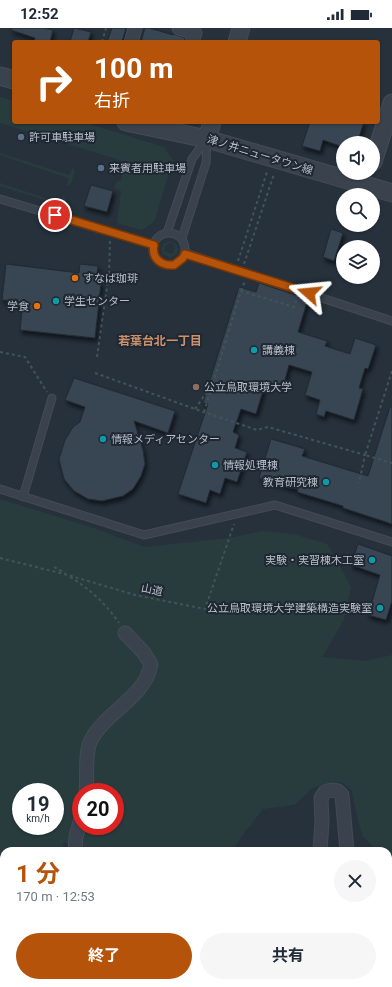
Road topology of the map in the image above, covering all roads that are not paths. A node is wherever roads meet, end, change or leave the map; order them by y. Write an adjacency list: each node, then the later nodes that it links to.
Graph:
1 (135, 28): 4 (street)
2 (179, 28): 5 (street)
3 (241, 28): 6 (street)
4 (132, 40)
5 (193, 40)
6 (238, 40)
7 (0, 76): 8 (street)
8 (12, 79)
9 (392, 102): 13 (street)
10 (136, 124): 12 (street, 津ノ井ニュータウン線)
11 (211, 124): 12 (street)
12 (207, 138): 14 (street, 津ノ井ニュータウン線); 18 (lane); 19 (lane)
13 (380, 140)
14 (336, 172)
15 (368, 180): 16 (street, 津ノ井ニュータウン線)
16 (392, 193)
17 (0, 199): 20 (lane)
18 (167, 233): 19 (lane); 20 (lane)
19 (182, 238): 21 (lane)
20 (154, 245): 21 (lane)
21 (185, 254): 22 (lane)
22 (392, 321)
23 (52, 398): 25 (lane)
24 (0, 489): 25 (lane)
25 (23, 497): 26 (lane)
26 (392, 542)
27 (126, 633): 28 (street)
28 (86, 783)
29 (77, 835): 30 (street)
30 (75, 847)
31 (320, 847): 32 (street)
32 (347, 847)

